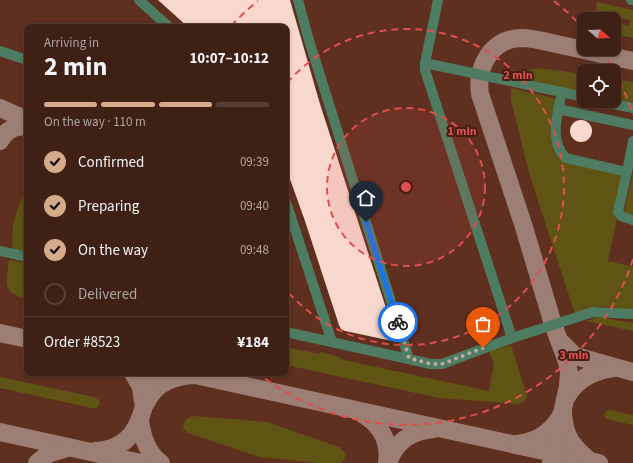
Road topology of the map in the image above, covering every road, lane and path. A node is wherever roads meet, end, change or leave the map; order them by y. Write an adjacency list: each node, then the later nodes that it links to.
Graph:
1 (139, 0): 4 (lane)
2 (298, 0): 24 (lane)
3 (438, 0): 7 (lane)
4 (166, 24)
5 (0, 51): 6 (lane)
6 (24, 59)
7 (425, 63): 8 (lane); 22 (lane)
8 (562, 92): 9 (lane); 12 (lane)
9 (577, 95)
10 (621, 105): 11 (lane)
11 (633, 108)
12 (558, 109): 13 (lane); 15 (lane)
13 (633, 125)
14 (633, 141): 15 (lane)
15 (627, 172): 17 (lane)
16 (289, 211): 23 (lane)
17 (633, 220)
18 (0, 251): 19 (lane)
19 (24, 256)
20 (633, 314): 22 (lane)
21 (289, 333): 23 (lane)
22 (512, 338): 24 (lane)
23 (332, 342): 24 (lane)
24 (409, 358)

